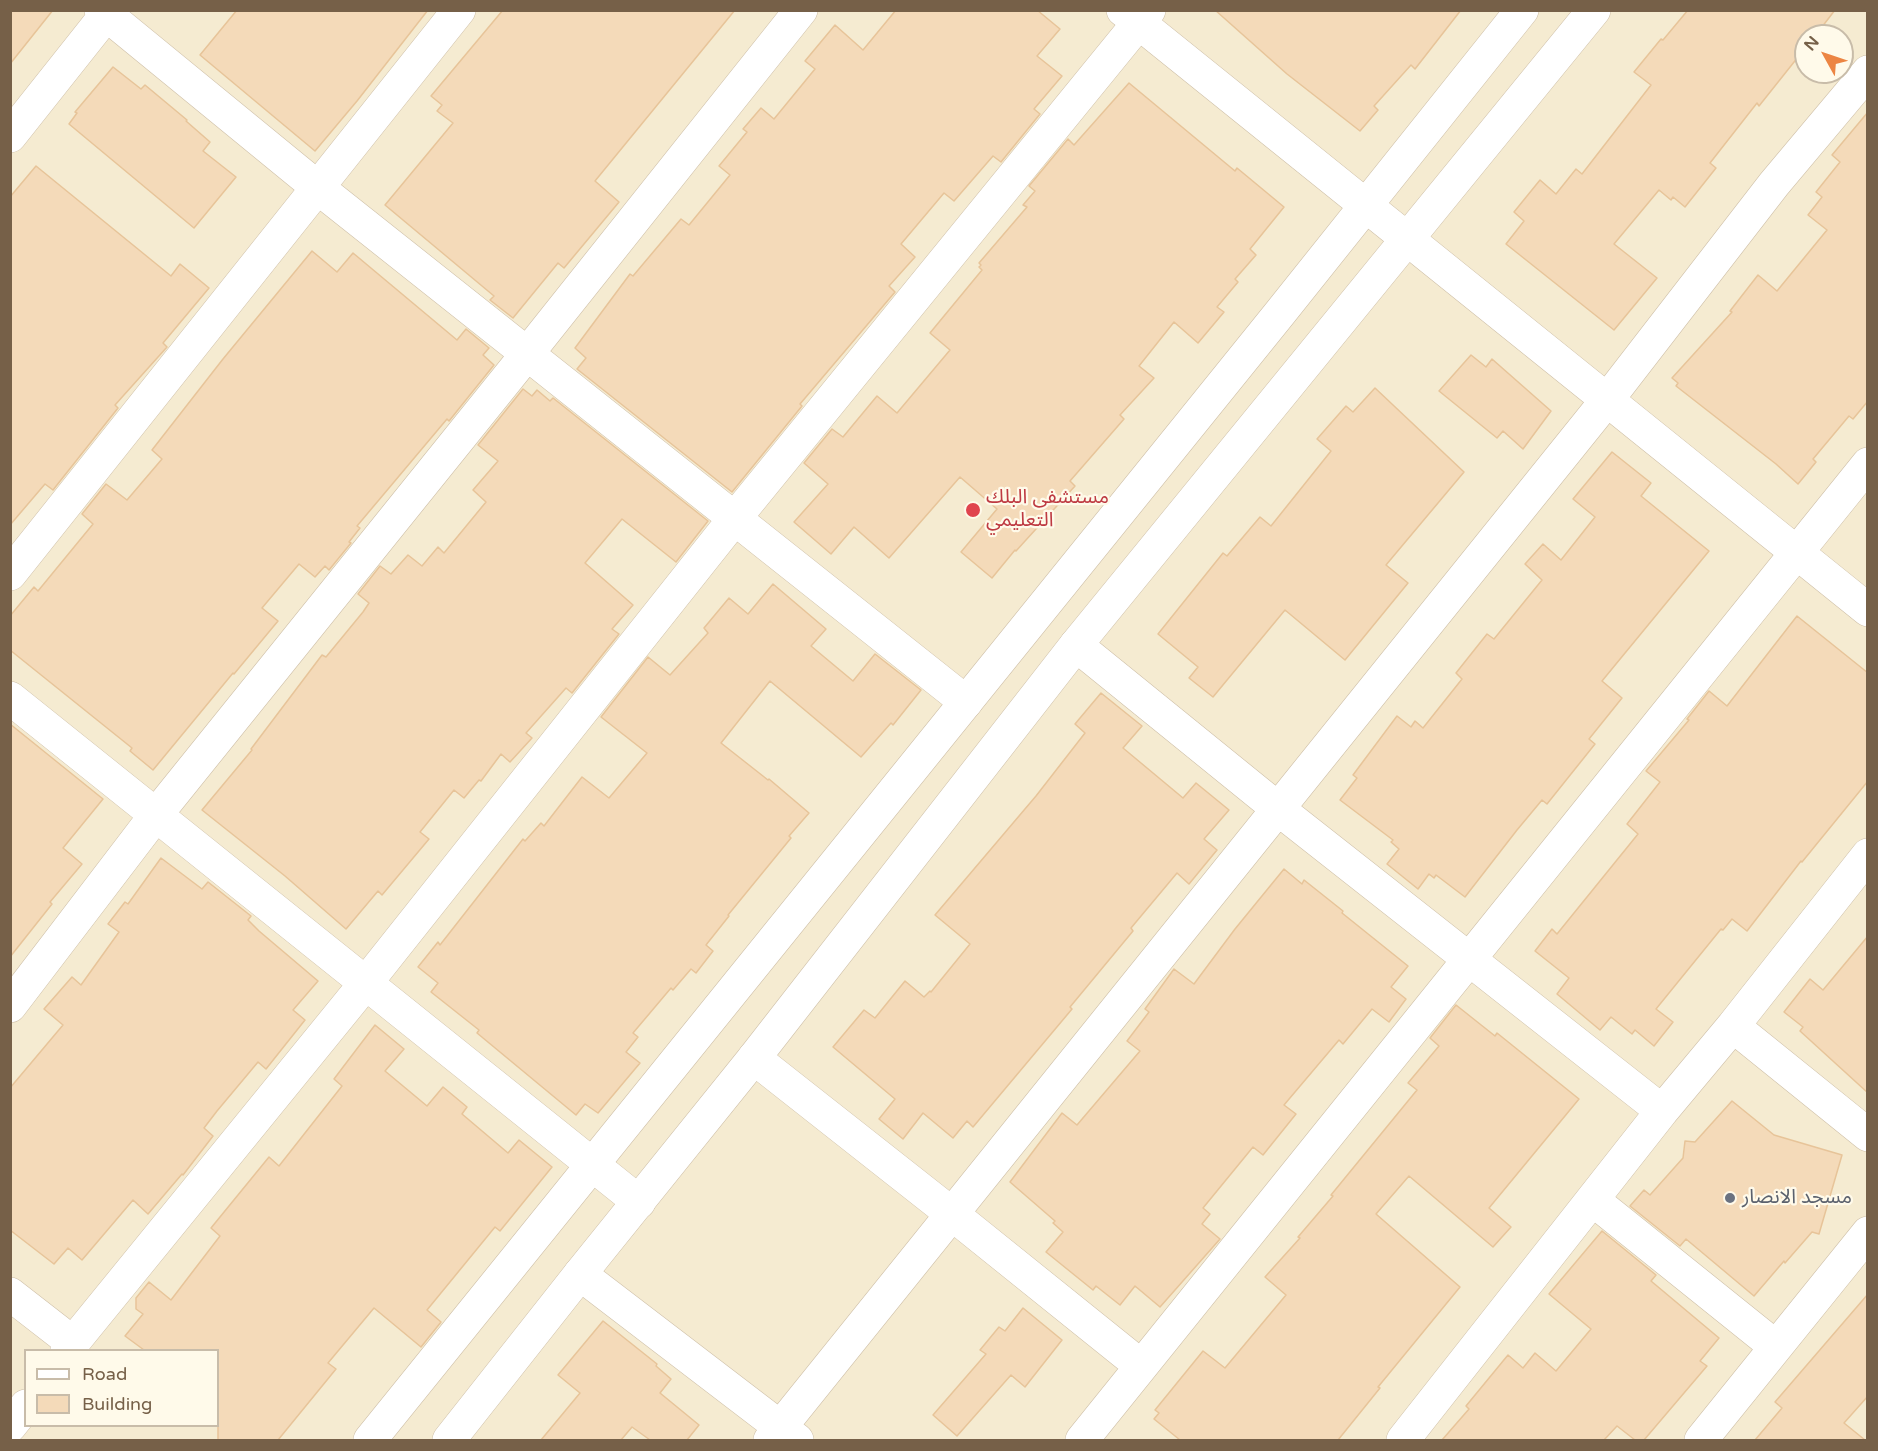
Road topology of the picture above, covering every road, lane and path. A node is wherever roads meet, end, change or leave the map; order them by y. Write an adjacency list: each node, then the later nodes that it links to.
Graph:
1 (459, 10): 9 (street)
2 (801, 10): 12 (street)
3 (1522, 10): 10 (street)
4 (1594, 10): 11 (street)
5 (106, 12): 8 (street); 9 (street)
6 (1137, 15): 10 (street); 15 (street)
7 (1868, 72): 13 (street)
8 (10, 136)
9 (317, 187): 12 (street); 17 (street)
10 (1366, 206): 11 (street); 21 (street)
11 (1407, 240): 13 (street); 19 (street)
12 (527, 354): 15 (street); 23 (street)
13 (1607, 400): 16 (street); 22 (street)
14 (1868, 465): 16 (street)
15 (735, 518): 21 (street); 26 (street)
16 (1796, 553): 18 (street); 25 (street)
17 (10, 574)
18 (1868, 610)
19 (1076, 645): 22 (street); 29 (street)
20 (10, 698): 23 (street)
21 (966, 702): 32 (street)
22 (1277, 808): 25 (street); 35 (street)
23 (155, 816): 26 (street); 27 (street)
24 (1868, 855): 28 (street)
25 (1469, 958): 30 (street); 41 (street)
26 (365, 984): 32 (street); 39 (street)
27 (10, 1006)
28 (1733, 1026): 30 (street); 31 (street)
29 (754, 1058): 34 (street); 35 (street)
30 (1662, 1111): 33 (street)
31 (1868, 1135)
32 (592, 1165): 34 (street); 45 (street)
33 (1593, 1200): 40 (street); 48 (street)
34 (639, 1202): 37 (street)
35 (952, 1214): 41 (street); 44 (street)
36 (1868, 1233): 40 (street)
37 (580, 1274): 44 (street); 46 (street)
38 (10, 1294): 39 (street)
39 (70, 1347)
40 (1776, 1347): 49 (street)
41 (1141, 1366): 47 (street)
42 (24, 1408): 43 (street)
43 (10, 1426)
44 (782, 1436)
45 (370, 1440)
46 (449, 1440)
47 (1082, 1440)
48 (1403, 1440)
49 (1701, 1440)

